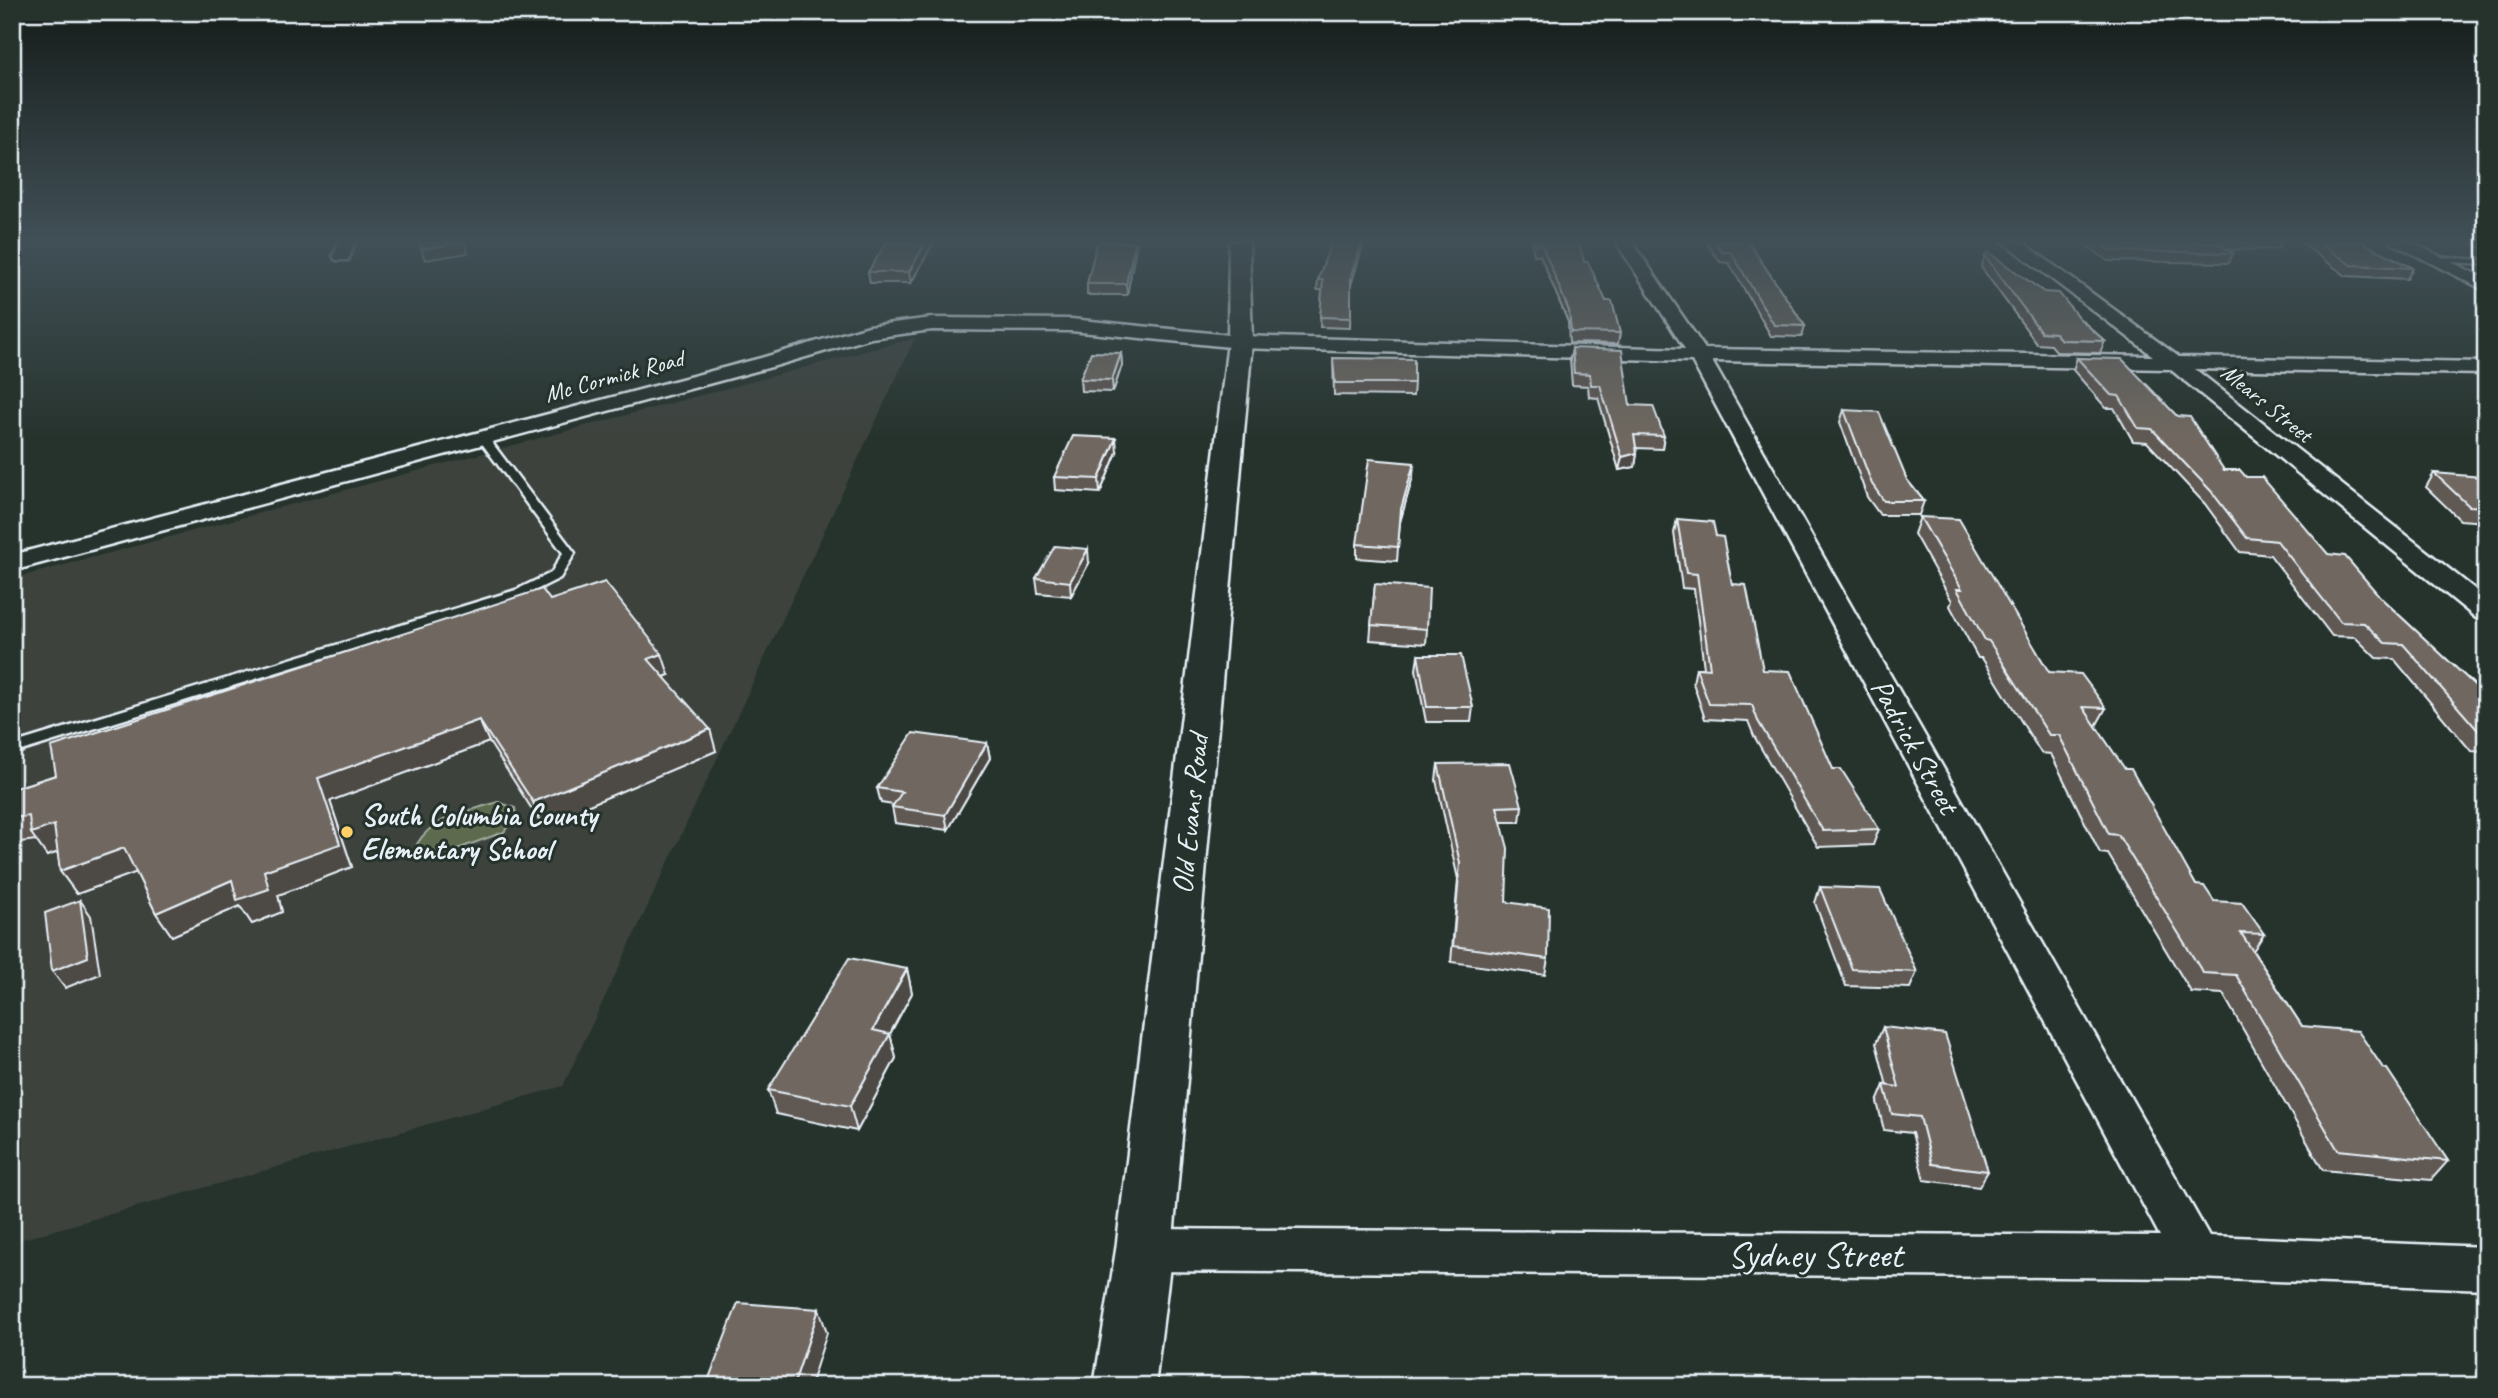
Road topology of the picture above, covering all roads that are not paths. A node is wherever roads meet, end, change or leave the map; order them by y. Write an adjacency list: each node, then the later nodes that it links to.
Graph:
1 (1240, 307): 4 (street, Old Evans Road)
2 (1667, 307): 5 (street, Padrick Street)
3 (2099, 307): 6 (street, Mears Street)
4 (1240, 342): 5 (street, Mc Cormick Road); 8 (street, Mc Cormick Road); 12 (street, Old Evans Road)
5 (1699, 355): 6 (street, Mc Cormick Road); 13 (street, Padrick Street)
6 (2176, 364): 7 (street, Mc Cormick Road); 10 (street, Mears Street)
7 (2486, 368)
8 (483, 438): 9 (street, Mc Cormick Road); 11 (lane)
9 (12, 563)
10 (2486, 612)
11 (12, 749)
12 (1144, 1250): 13 (street, Sydney Street); 15 (street, Old Evans Road)
13 (2196, 1257): 14 (street, Sydney Street)
14 (2486, 1268)
15 (1124, 1386)

